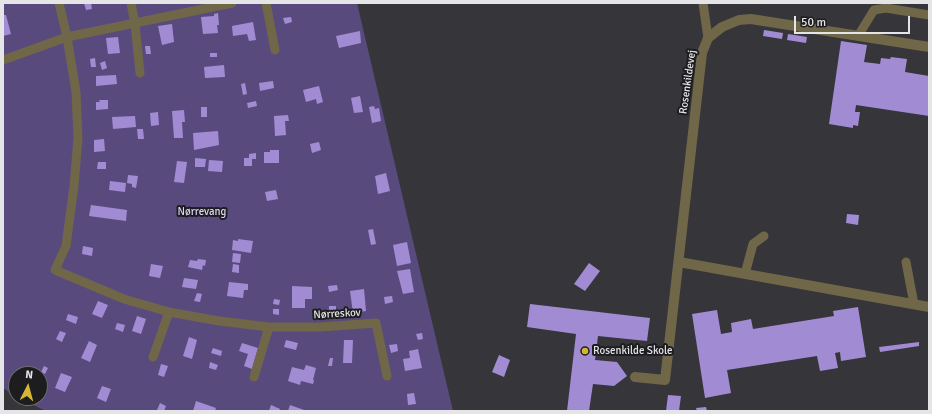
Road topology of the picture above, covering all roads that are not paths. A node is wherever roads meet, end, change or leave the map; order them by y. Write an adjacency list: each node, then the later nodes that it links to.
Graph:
1 (59, 3): 9 (lane)
2 (131, 3): 7 (lane)
3 (232, 3): 7 (lane)
4 (266, 3): 12 (lane)
5 (703, 3): 10 (lane)
6 (929, 15): 8 (lane)
7 (135, 24): 9 (lane); 14 (lane)
8 (858, 36): 10 (street, Rosenkildevej); 11 (street, Rosenkildevej)
9 (67, 37): 13 (lane); 21 (lane, Nørreskov)
10 (708, 38): 16 (street, Rosenkildevej)
11 (929, 48)
12 (275, 50)
13 (3, 60)
14 (140, 73)
15 (764, 236): 18 (lane)
16 (679, 262): 18 (street); 26 (street, Rosenkildevej)
17 (906, 262): 19 (lane)
18 (745, 274): 19 (street)
19 (914, 304): 20 (street)
20 (929, 307)
21 (169, 312): 22 (lane, Nørreskov); 23 (lane)
22 (269, 327): 24 (lane, Nørreskov); 25 (lane)
23 (152, 357)
24 (387, 376)
25 (254, 377)
26 (635, 377)

